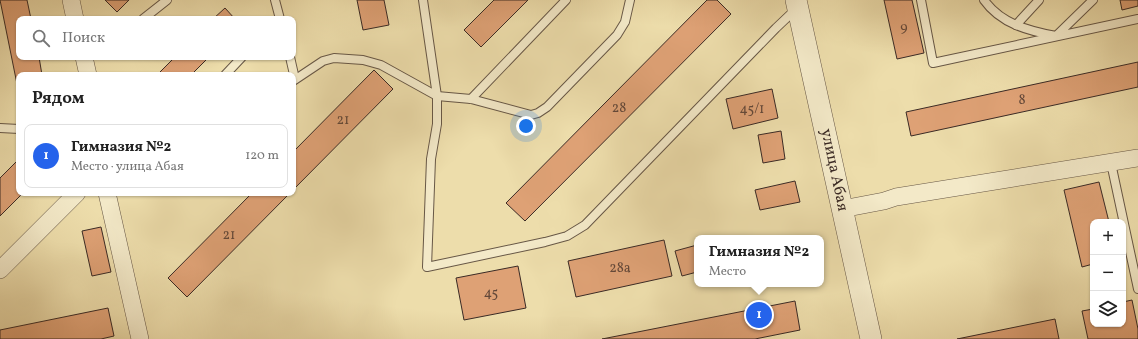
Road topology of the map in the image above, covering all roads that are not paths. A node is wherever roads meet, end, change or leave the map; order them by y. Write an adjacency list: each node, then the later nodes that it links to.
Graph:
1 (71, 0): 12 (street)
2 (167, 0): 13 (lane)
3 (275, 0): 14 (lane)
4 (423, 0): 23 (lane)
5 (566, 0): 24 (lane)
6 (630, 0): 24 (lane)
7 (921, 0): 17 (lane)
8 (984, 0): 16 (lane)
9 (1039, 0): 16 (lane)
10 (1093, 0): 17 (lane)
11 (797, 4): 23 (lane); 31 (street, улица Абая)
12 (74, 16)
13 (147, 16)
14 (278, 16)
15 (1138, 19): 17 (lane)
16 (1016, 25): 17 (lane)
17 (1056, 36)
18 (239, 60): 20 (lane)
19 (291, 60): 21 (lane)
20 (228, 72)
21 (293, 72)
22 (296, 79): 23 (lane)
23 (436, 96): 24 (lane)
24 (471, 99)
25 (0, 128): 26 (lane)
26 (16, 129)
27 (1138, 158): 28 (street)
28 (1111, 163): 31 (street); 33 (lane)
29 (74, 196): 32 (street)
30 (108, 196): 34 (street)
31 (842, 209): 35 (street, улица Абая)
32 (0, 270)
33 (1138, 289)
34 (140, 339)
35 (871, 339)

